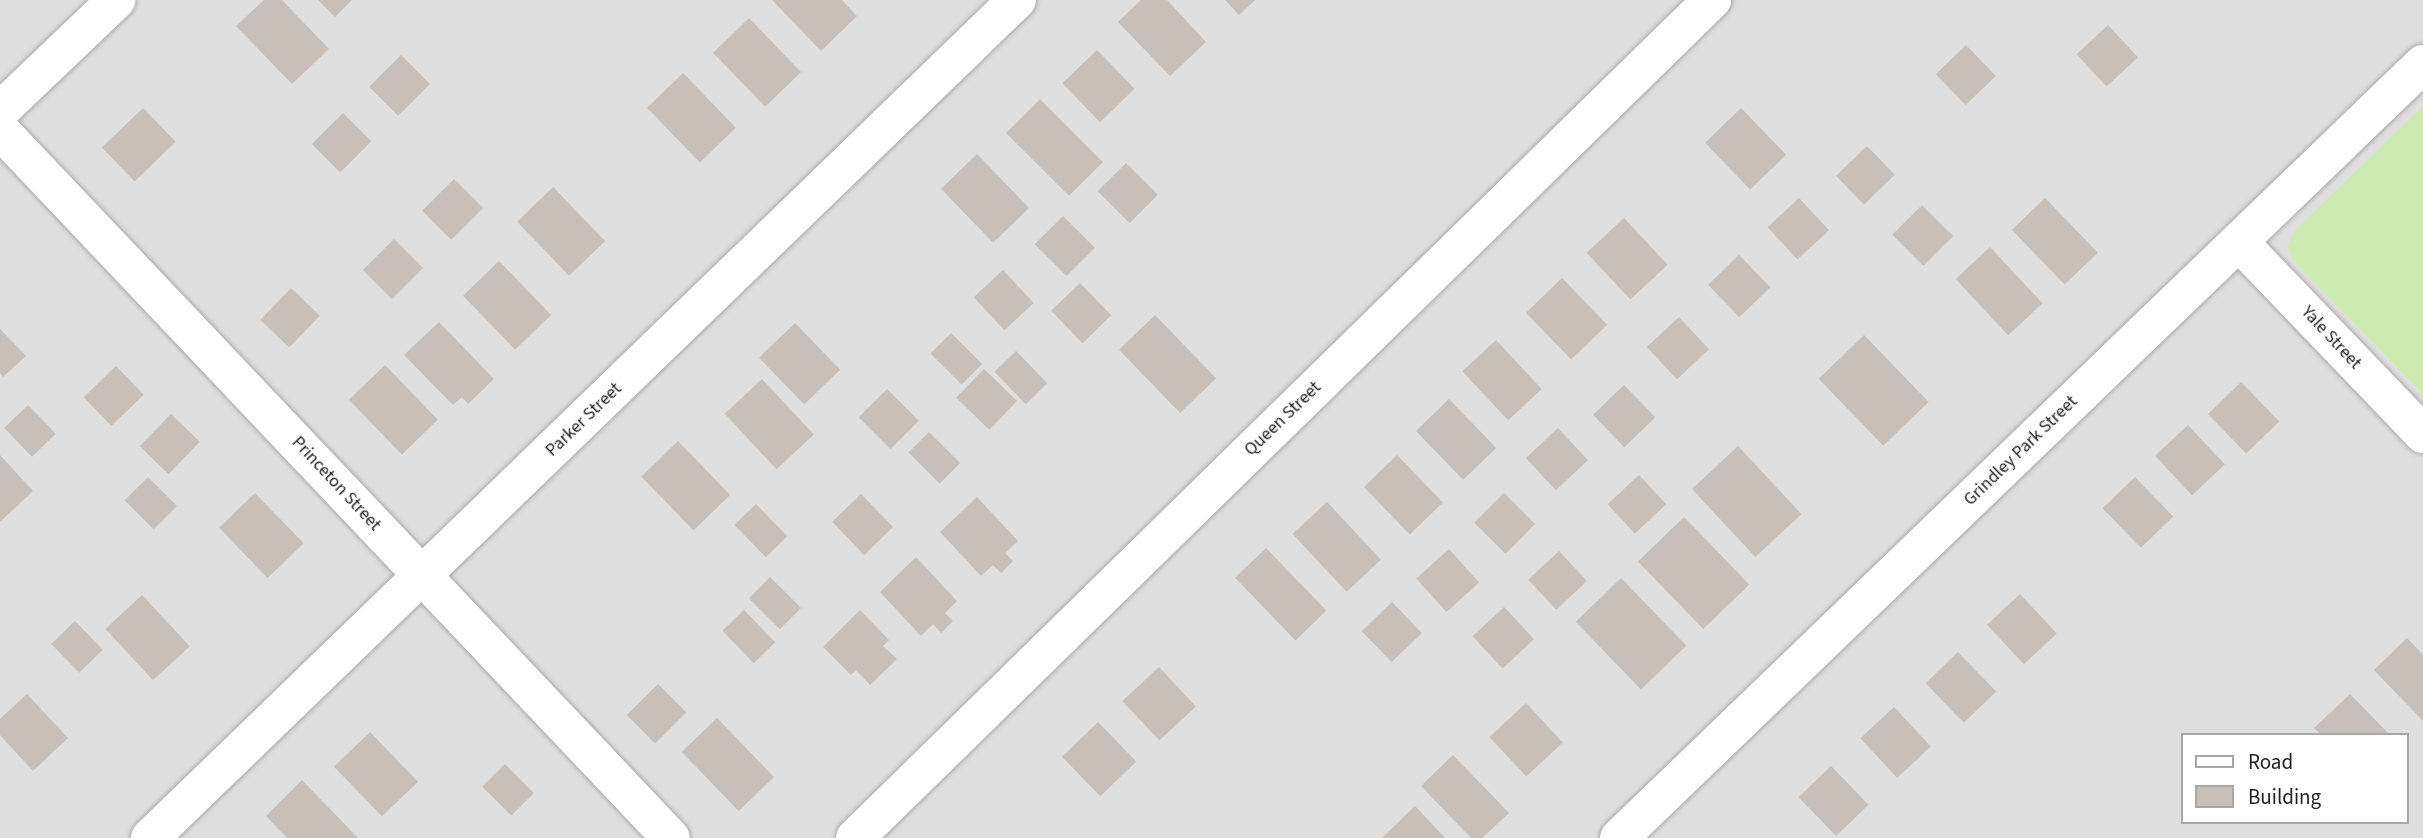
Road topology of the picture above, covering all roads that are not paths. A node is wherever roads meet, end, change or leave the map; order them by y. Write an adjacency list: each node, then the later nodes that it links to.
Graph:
1 (116, 0): 5 (street)
2 (1017, 0): 9 (street, Parker Street)
3 (1712, 0): 12 (street, Queen Street)
4 (2423, 64): 7 (street, Grindley Park Street)
5 (0, 111)
6 (0, 130): 9 (street, Princeton Street)
7 (2239, 242): 8 (street, Yale Street); 13 (street, Grindley Park Street)
8 (2423, 434)
9 (423, 576): 10 (street, Parker Street); 11 (street, Princeton Street)
10 (150, 838)
11 (671, 838)
12 (855, 838)
13 (1619, 838)

